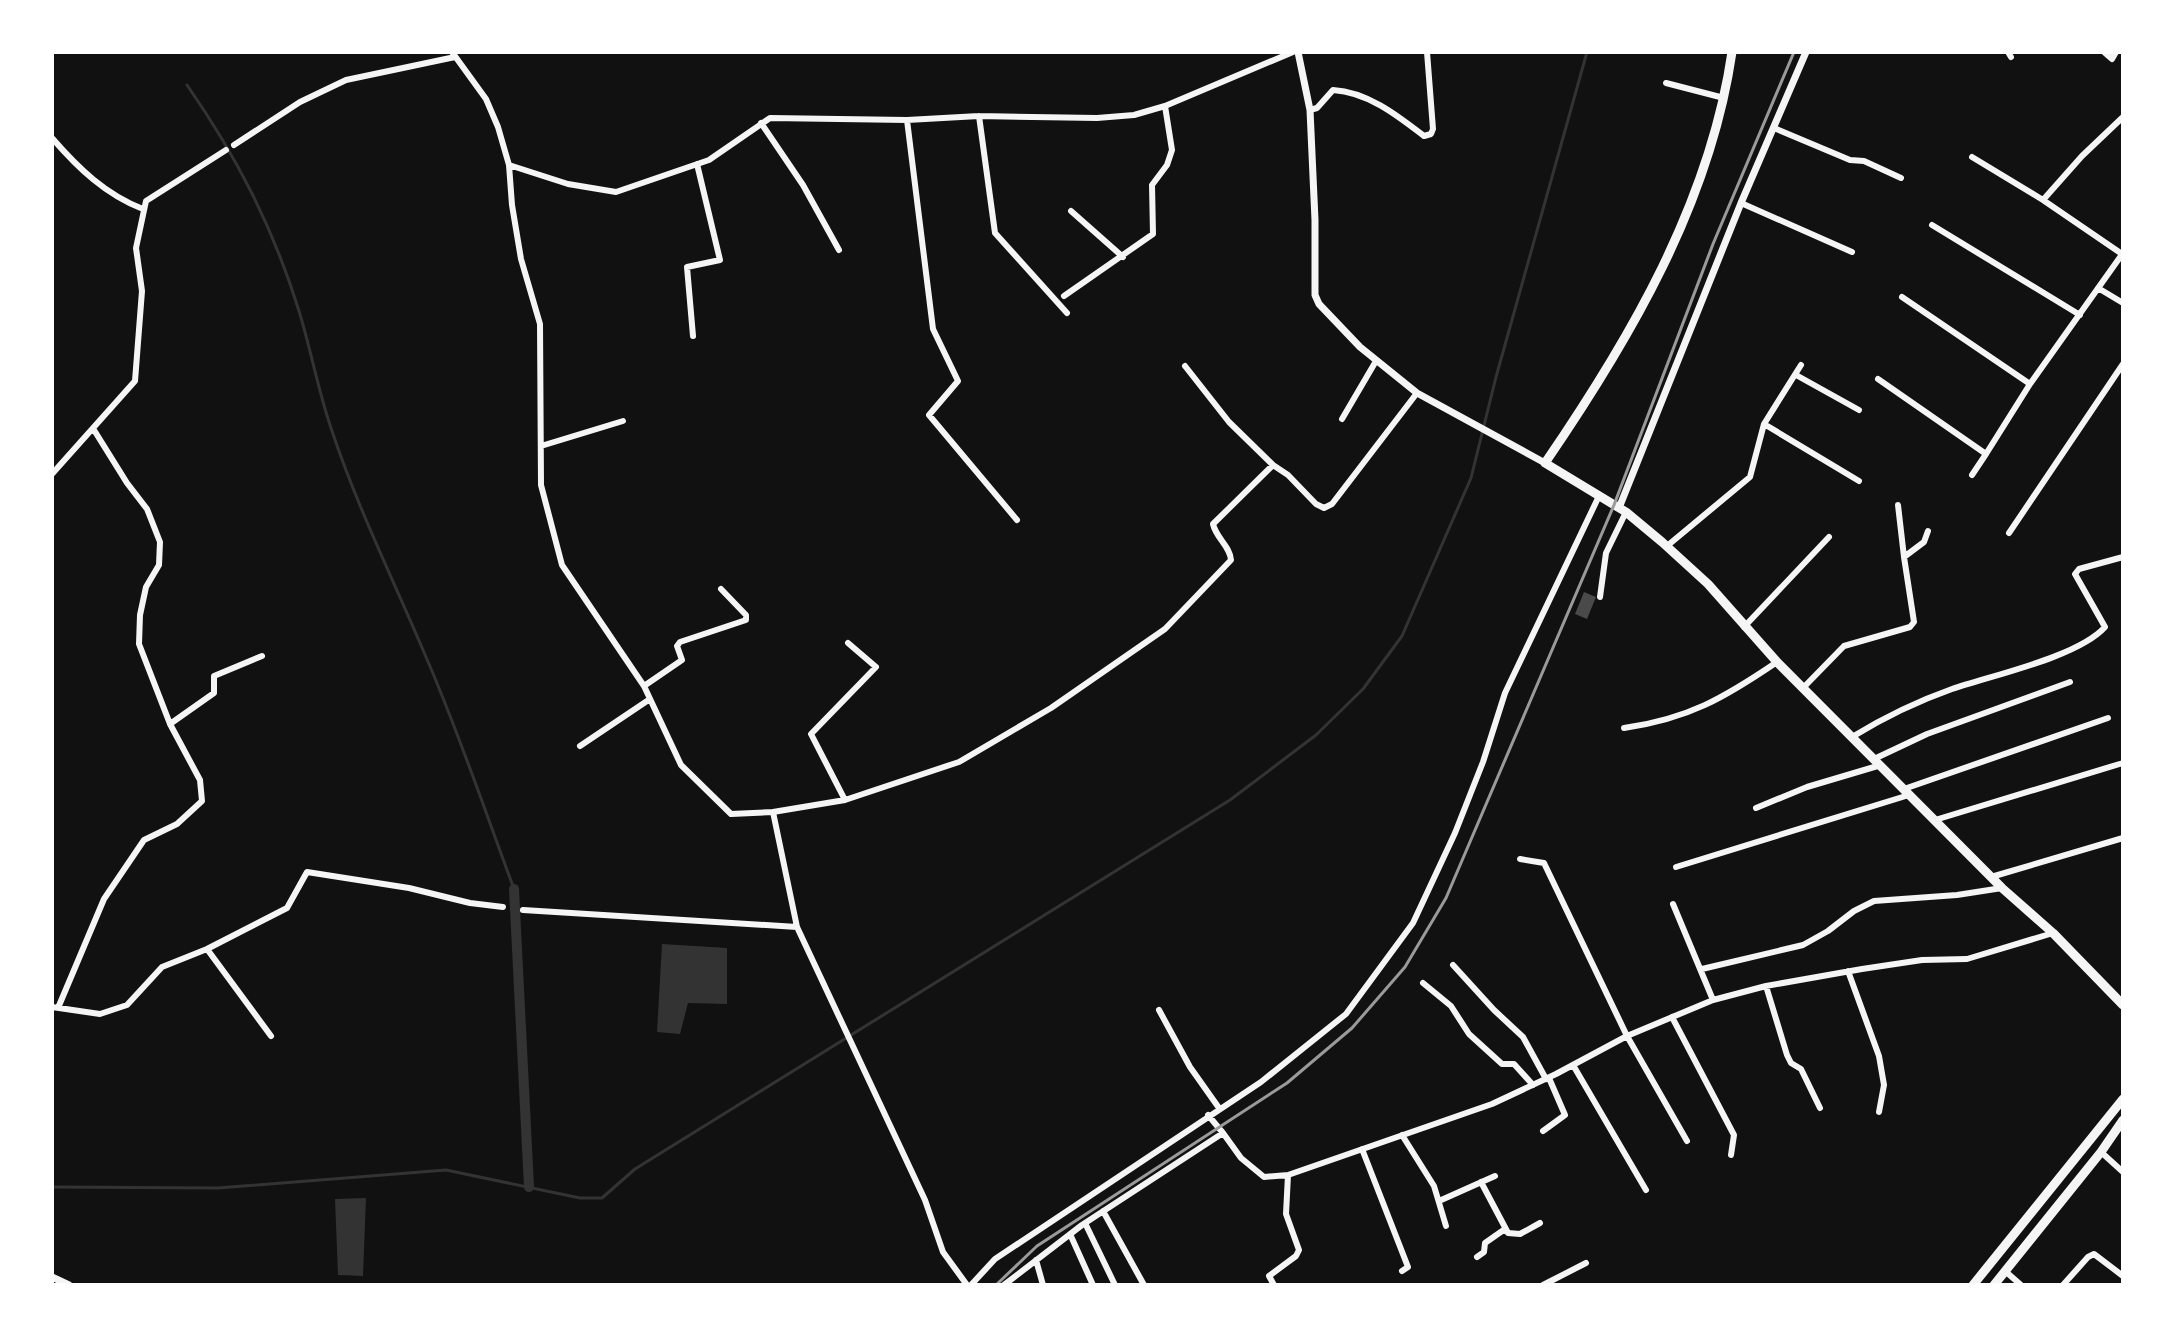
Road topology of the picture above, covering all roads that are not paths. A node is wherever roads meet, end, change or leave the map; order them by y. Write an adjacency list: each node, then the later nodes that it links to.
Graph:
1 (1296, 52): 10 (street); 11 (street)
2 (1427, 52): 11 (street)
3 (1732, 52): 9 (main road)
4 (1806, 52): 16 (street)
5 (2104, 52): 6 (street)
6 (2116, 52)
7 (454, 54): 18 (street); 22 (street)
8 (1666, 83): 9 (street)
9 (1726, 98): 55 (main road)
10 (1165, 106): 12 (street); 32 (street)
11 (1310, 110): 40 (street)
12 (979, 116): 14 (street); 37 (street)
13 (2123, 117): 24 (street)
14 (907, 120): 15 (street); 63 (street)
15 (761, 123): 21 (street); 29 (street)
16 (1774, 128): 23 (street); 25 (street)
17 (52, 138): 26 (street)
18 (234, 145)
19 (226, 150): 26 (street)
20 (1972, 157): 24 (street)
21 (697, 164): 22 (street); 39 (street)
22 (509, 165): 53 (street)
23 (1901, 178)
24 (2043, 200): 31 (street)
25 (1741, 203): 30 (street); 62 (street)
26 (143, 209): 52 (street)
27 (1071, 211): 32 (street)
28 (1932, 225): 38 (street)
29 (839, 250)
30 (1852, 252)
31 (2122, 254): 33 (street)
32 (1123, 257): 34 (street)
33 (2098, 288): 36 (street); 38 (street)
34 (1064, 296)
35 (1902, 297): 46 (street)
36 (2123, 303)
37 (1067, 313)
38 (2080, 315): 46 (street)
39 (693, 336)
40 (1376, 361): 47 (street); 49 (street)
41 (2123, 364): 65 (street)
42 (1801, 365): 44 (street)
43 (1185, 366): 56 (street)
44 (1796, 375): 48 (street); 51 (street)
45 (1878, 379): 54 (street)
46 (2030, 384): 54 (street)
47 (1417, 393): 55 (street); 56 (street)
48 (1859, 410)
49 (1342, 419)
50 (623, 421): 53 (street)
51 (1764, 424): 59 (street); 67 (street)
52 (94, 430): 57 (street); 81 (street)
53 (541, 446): 77 (street)
54 (1986, 454): 58 (street)
55 (1545, 463): 60 (main road)
56 (1273, 465): 88 (street)
57 (52, 474)
58 (1972, 475)
59 (1859, 481)
60 (1599, 496): 62 (main road); 119 (street)
61 (1898, 505): 68 (street)
62 (1622, 510): 67 (main road); 71 (street)
63 (1017, 520)
64 (1928, 531): 68 (street)
65 (2009, 533)
66 (1829, 537): 72 (street)
67 (1667, 546): 72 (main road)
68 (1904, 557): 78 (street)
69 (2123, 557): 83 (street)
70 (721, 589): 77 (street)
71 (1600, 597)
72 (1744, 627): 75 (main road)
73 (848, 643): 88 (street)
74 (262, 656): 81 (street)
75 (1777, 662): 78 (main road); 82 (street)
76 (2070, 682): 85 (street)
77 (644, 686): 79 (street)
78 (1803, 688): 83 (main road)
79 (650, 699): 84 (street); 90 (street)
80 (2108, 718): 87 (street)
81 (170, 724): 110 (street)
82 (1624, 728)
83 (1852, 737): 85 (main road)
84 (580, 746)
85 (1877, 762): 87 (main road); 89 (street)
86 (2123, 763): 91 (street)
87 (1907, 792): 91 (main road); 94 (street)
88 (845, 800): 90 (street)
89 (1756, 808)
90 (773, 812): 100 (street)
91 (1935, 820): 95 (main road)
92 (2123, 838): 95 (street)
93 (1520, 859): 114 (street)
94 (1676, 867)
95 (1991, 877): 96 (main road)
96 (2002, 888): 101 (main road); 104 (street)
97 (1673, 904): 104 (street)
98 (503, 907): 102 (street)
99 (523, 910): 100 (street)
100 (797, 927): 151 (street)
101 (2053, 933): 105 (street); 109 (main road)
102 (207, 949): 110 (street); 113 (street)
103 (1453, 965): 116 (street)
104 (1702, 969): 108 (street)
105 (1848, 971): 107 (street); 121 (street)
106 (1423, 983): 117 (street)
107 (1766, 986): 108 (street); 120 (street)
108 (1713, 1000): 112 (street)
109 (2123, 1005)
110 (55, 1008)
111 (1159, 1010): 119 (street)
112 (1672, 1017): 114 (street); 130 (street)
113 (271, 1036)
114 (1627, 1036): 115 (street); 127 (street)
115 (1573, 1065): 116 (street); 135 (street)
116 (1547, 1078): 117 (street); 124 (street)
117 (1533, 1085): 126 (street)
118 (2123, 1099): 159 (main road)
119 (1219, 1108): 122 (street)
120 (1820, 1108)
121 (1879, 1112)
122 (1208, 1115): 125 (street); 151 (street)
123 (2123, 1120): 129 (main road)
124 (1543, 1131)
125 (1223, 1133): 132 (street); 137 (street)
126 (1402, 1135): 128 (street); 136 (street)
127 (1687, 1141)
128 (1362, 1149): 132 (street); 146 (street)
129 (2101, 1152): 131 (street); 147 (main road)
130 (1731, 1155)
131 (2123, 1172)
132 (1288, 1175): 157 (street)
133 (1495, 1176): 134 (street)
134 (1481, 1182): 136 (street); 141 (street)
135 (1646, 1190)
136 (1439, 1201): 140 (street)
137 (1103, 1211): 138 (street); 156 (street)
138 (1085, 1223): 142 (street); 155 (street)
139 (1540, 1223): 141 (street)
140 (1446, 1226)
141 (1505, 1229): 143 (street)
142 (1070, 1234): 144 (street); 154 (street)
143 (1477, 1257)
144 (1036, 1260): 152 (street); 153 (street)
145 (1586, 1263): 158 (street)
146 (1402, 1271)
147 (2005, 1271): 160 (main road); 161 (street)
148 (2123, 1276): 162 (street)
149 (56, 1280): 150 (street)
150 (69, 1285)
151 (969, 1285)
152 (1004, 1285)
153 (1043, 1285)
154 (1093, 1285)
155 (1115, 1285)
156 (1144, 1285)
157 (1274, 1285)
158 (1543, 1285)
159 (1973, 1285)
160 (1994, 1285)
161 (2021, 1285)
162 (2063, 1285)

